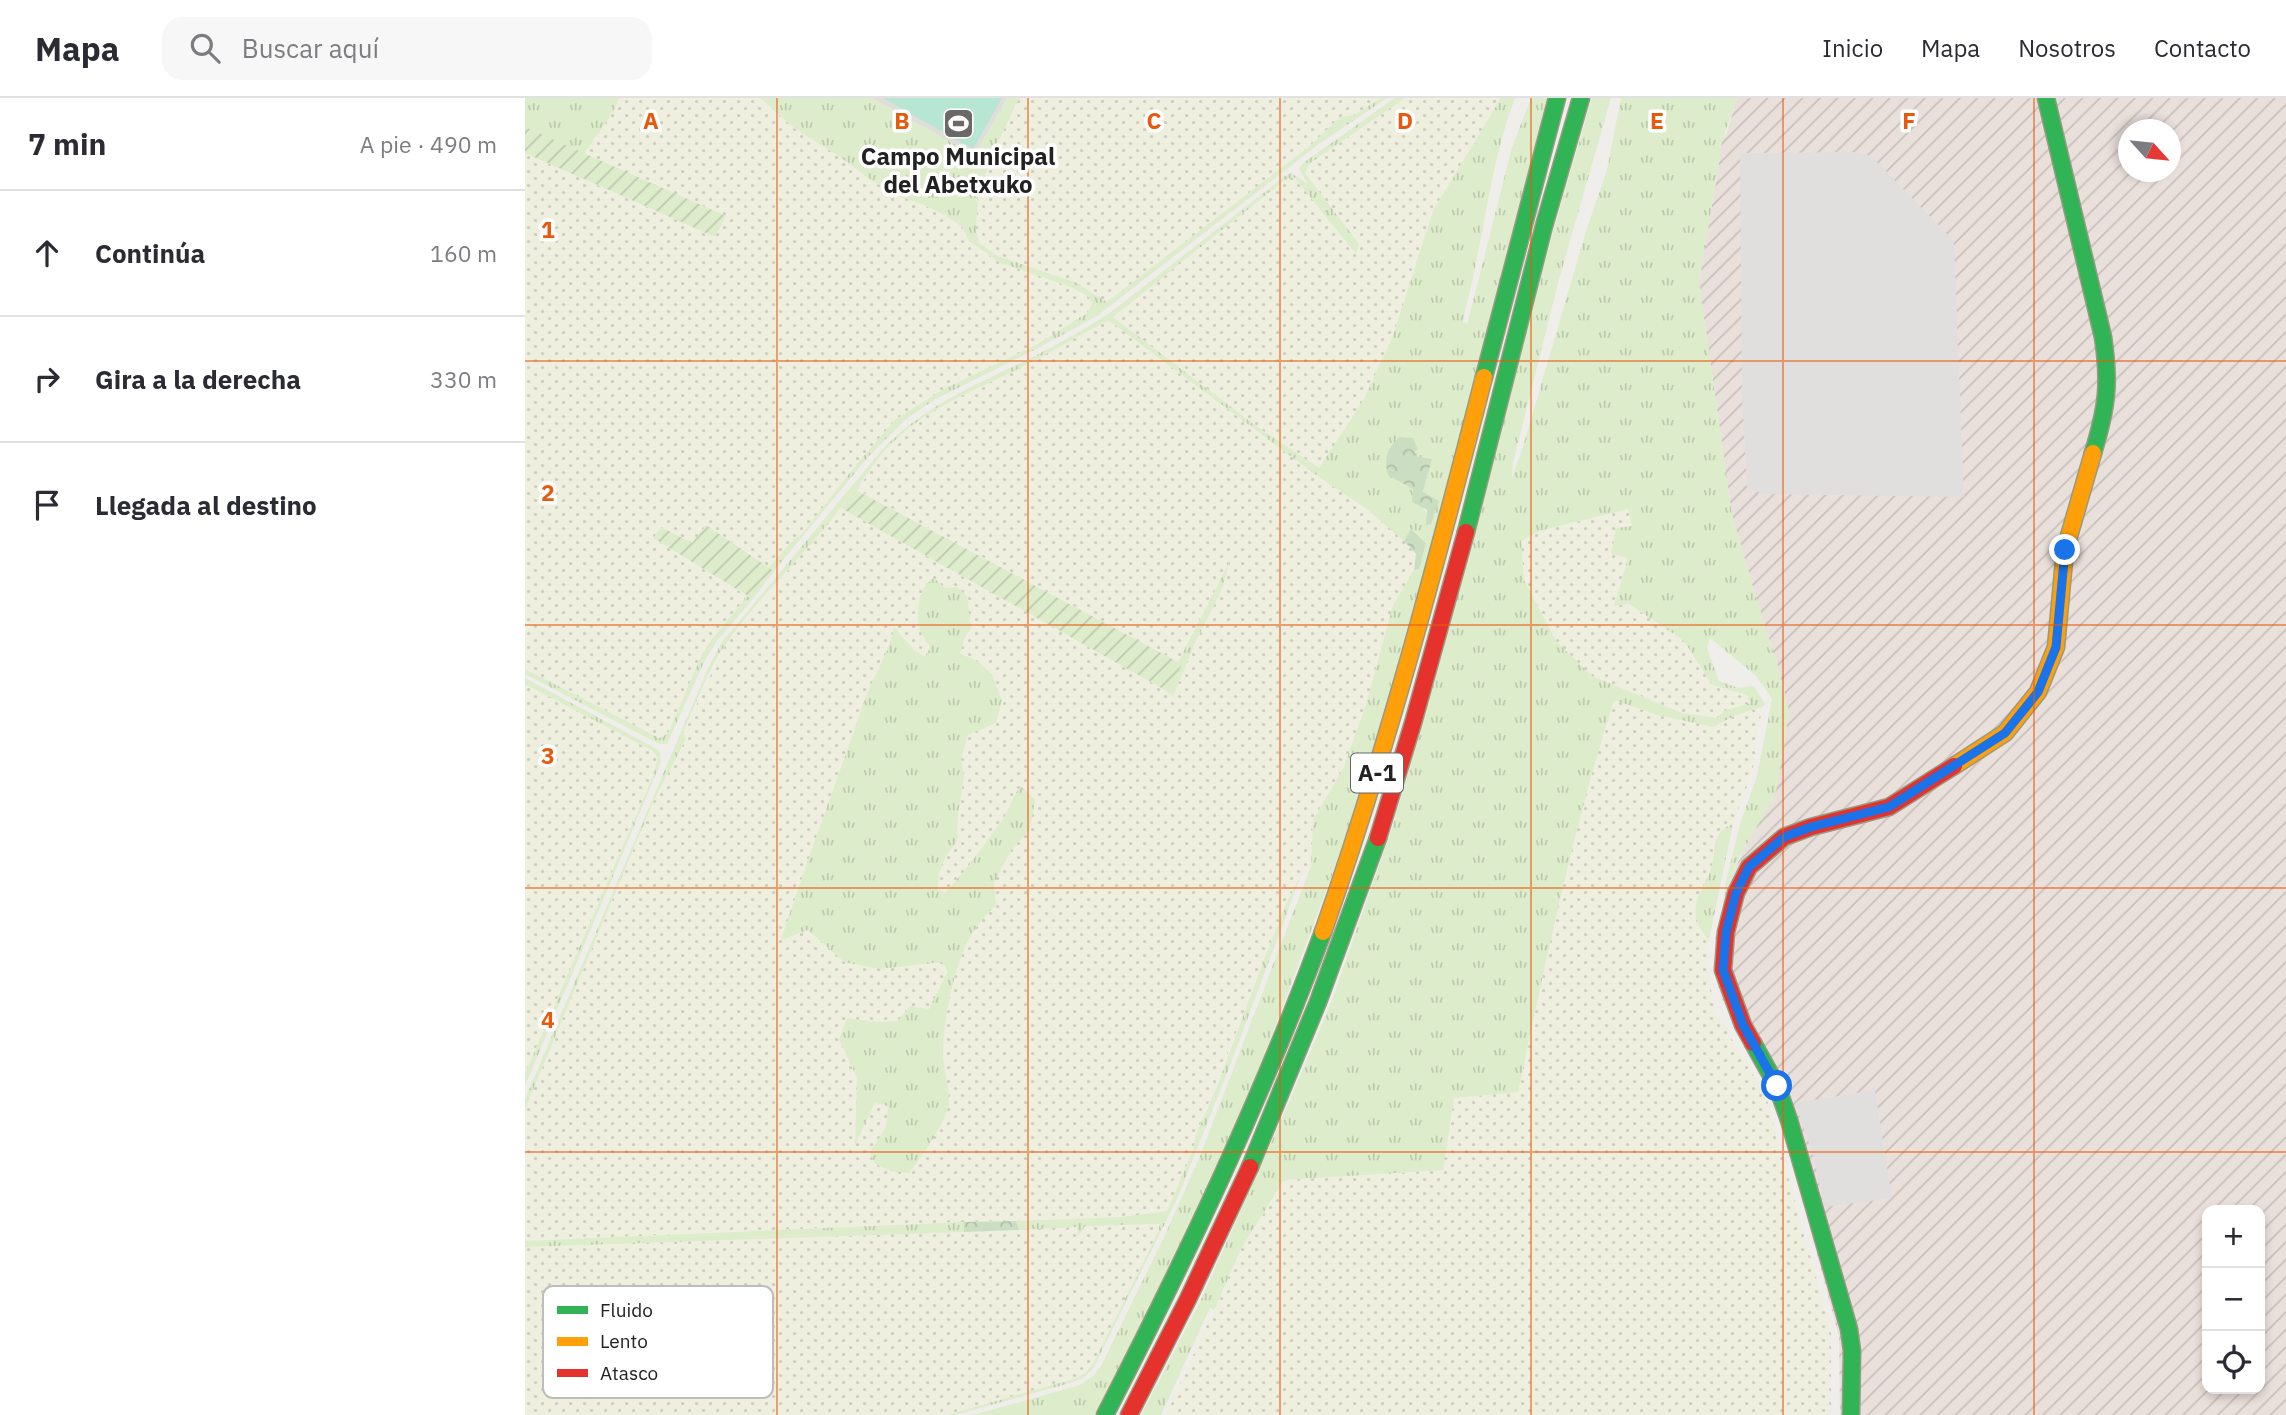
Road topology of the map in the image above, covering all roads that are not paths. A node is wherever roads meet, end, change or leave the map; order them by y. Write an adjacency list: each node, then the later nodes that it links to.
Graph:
1 (1557, 98): 4 (main road, A-1)
2 (1581, 98): 5 (main road, A-1)
3 (2046, 98): 6 (main road)
4 (1105, 1415)
5 (1129, 1415)
6 (1851, 1415)

